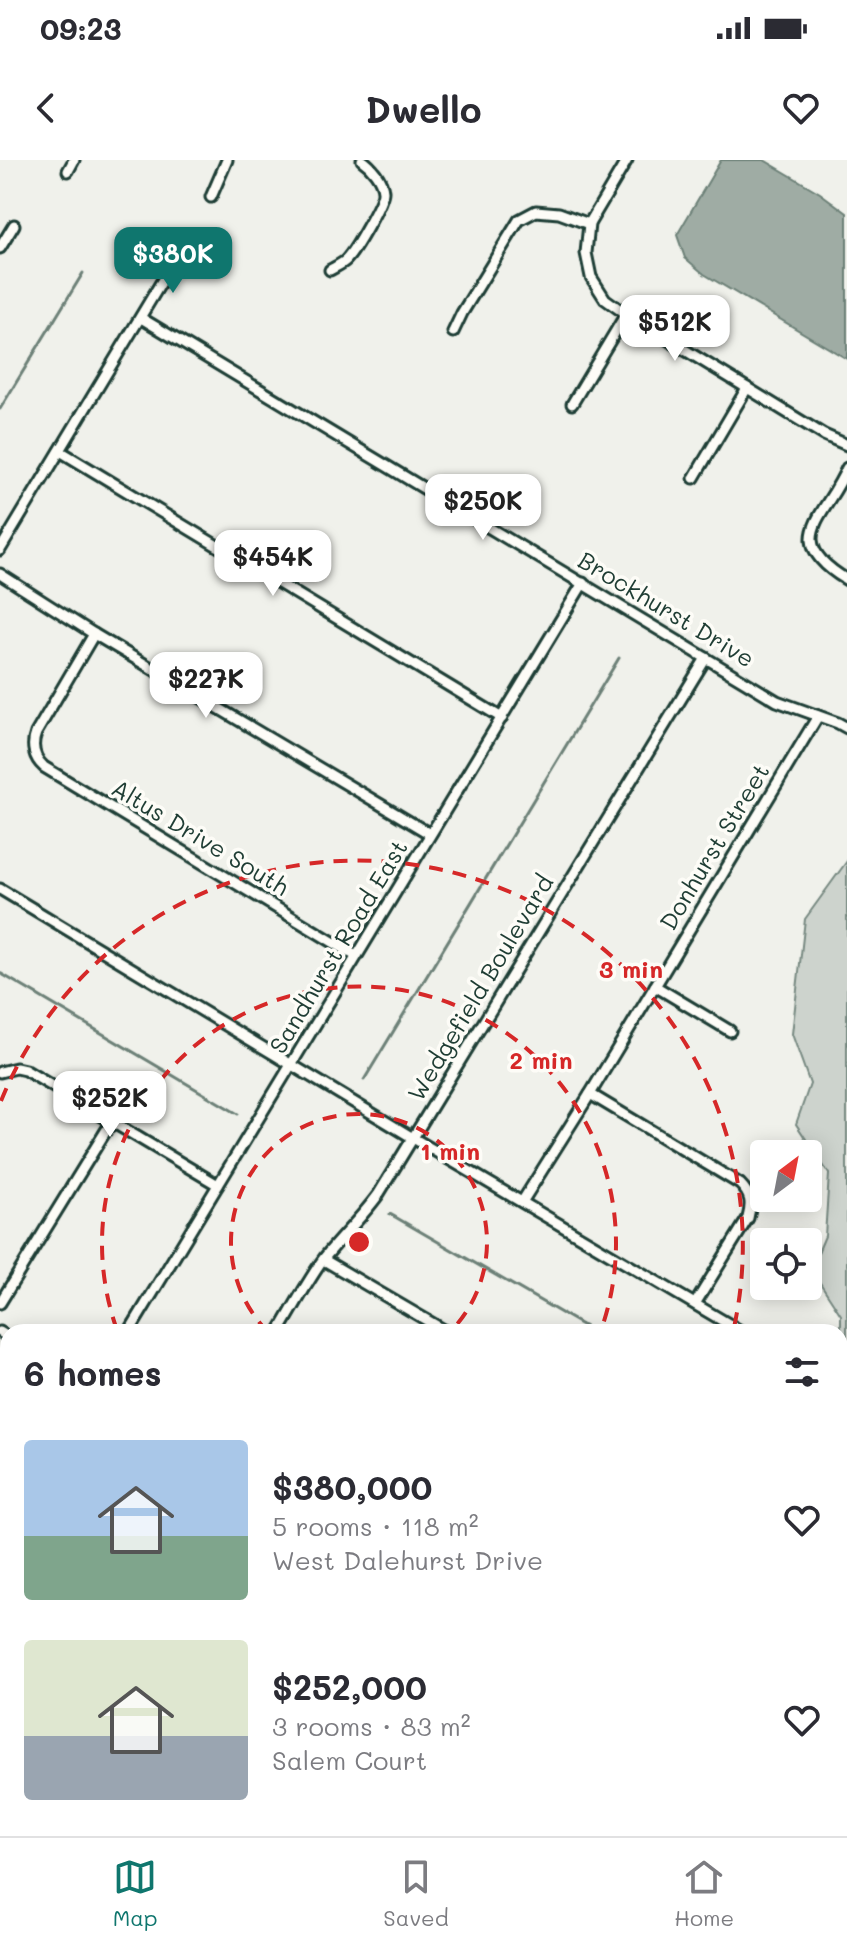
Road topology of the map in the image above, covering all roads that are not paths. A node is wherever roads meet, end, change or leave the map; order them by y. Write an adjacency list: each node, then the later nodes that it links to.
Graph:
1 (74, 160): 5 (street)
2 (227, 160): 6 (street)
3 (362, 160): 11 (street)
4 (627, 160): 7 (street)
5 (68, 171)
6 (211, 197)
7 (589, 224): 12 (street); 14 (street)
8 (14, 225): 9 (street)
9 (0, 248)
10 (177, 256): 13 (street)
11 (330, 270)
12 (626, 314): 15 (street); 16 (street)
13 (141, 318): 18 (street); 24 (street, Brockhurst Drive)
14 (453, 332)
15 (747, 388): 17 (street); 20 (street)
16 (572, 404)
17 (847, 445)
18 (60, 451): 21 (street); 28 (street)
19 (847, 468): 23 (street)
20 (694, 478)
21 (0, 550)
22 (0, 574): 25 (street)
23 (847, 580)
24 (583, 583): 26 (street, Brockhurst Drive); 28 (street, Sandhurst Road East)
25 (94, 634): 30 (street); 32 (street, Altus Drive South)
26 (706, 658): 27 (street, Brockhurst Drive); 39 (street, Wedgefield Boulevard)
27 (818, 716): 29 (street, Brockhurst Drive); 33 (street, Donhurst Street)
28 (502, 718): 30 (street, Sandhurst Road East)
29 (847, 728)
30 (430, 834): 32 (street, Sandhurst Road East)
31 (0, 889): 35 (street)
32 (356, 956): 35 (street, Sandhurst Road East)
33 (655, 986): 34 (street); 37 (street, Donhurst Street)
34 (730, 1031)
35 (291, 1064): 39 (street); 40 (street, Sandhurst Road East)
36 (4, 1070): 38 (street)
37 (590, 1094): 41 (street, Donhurst Street); 44 (street)
38 (112, 1121): 40 (street); 43 (street)
39 (413, 1138): 41 (street); 42 (street, Wedgefield Boulevard)
40 (218, 1185): 45 (street, Sandhurst Road East)
41 (522, 1202): 44 (street)
42 (324, 1260): 46 (street, Wedgefield Boulevard); 47 (street)
43 (0, 1303)
44 (695, 1304): 48 (street)
45 (134, 1324)
46 (284, 1324)
47 (433, 1324)
48 (729, 1324)

